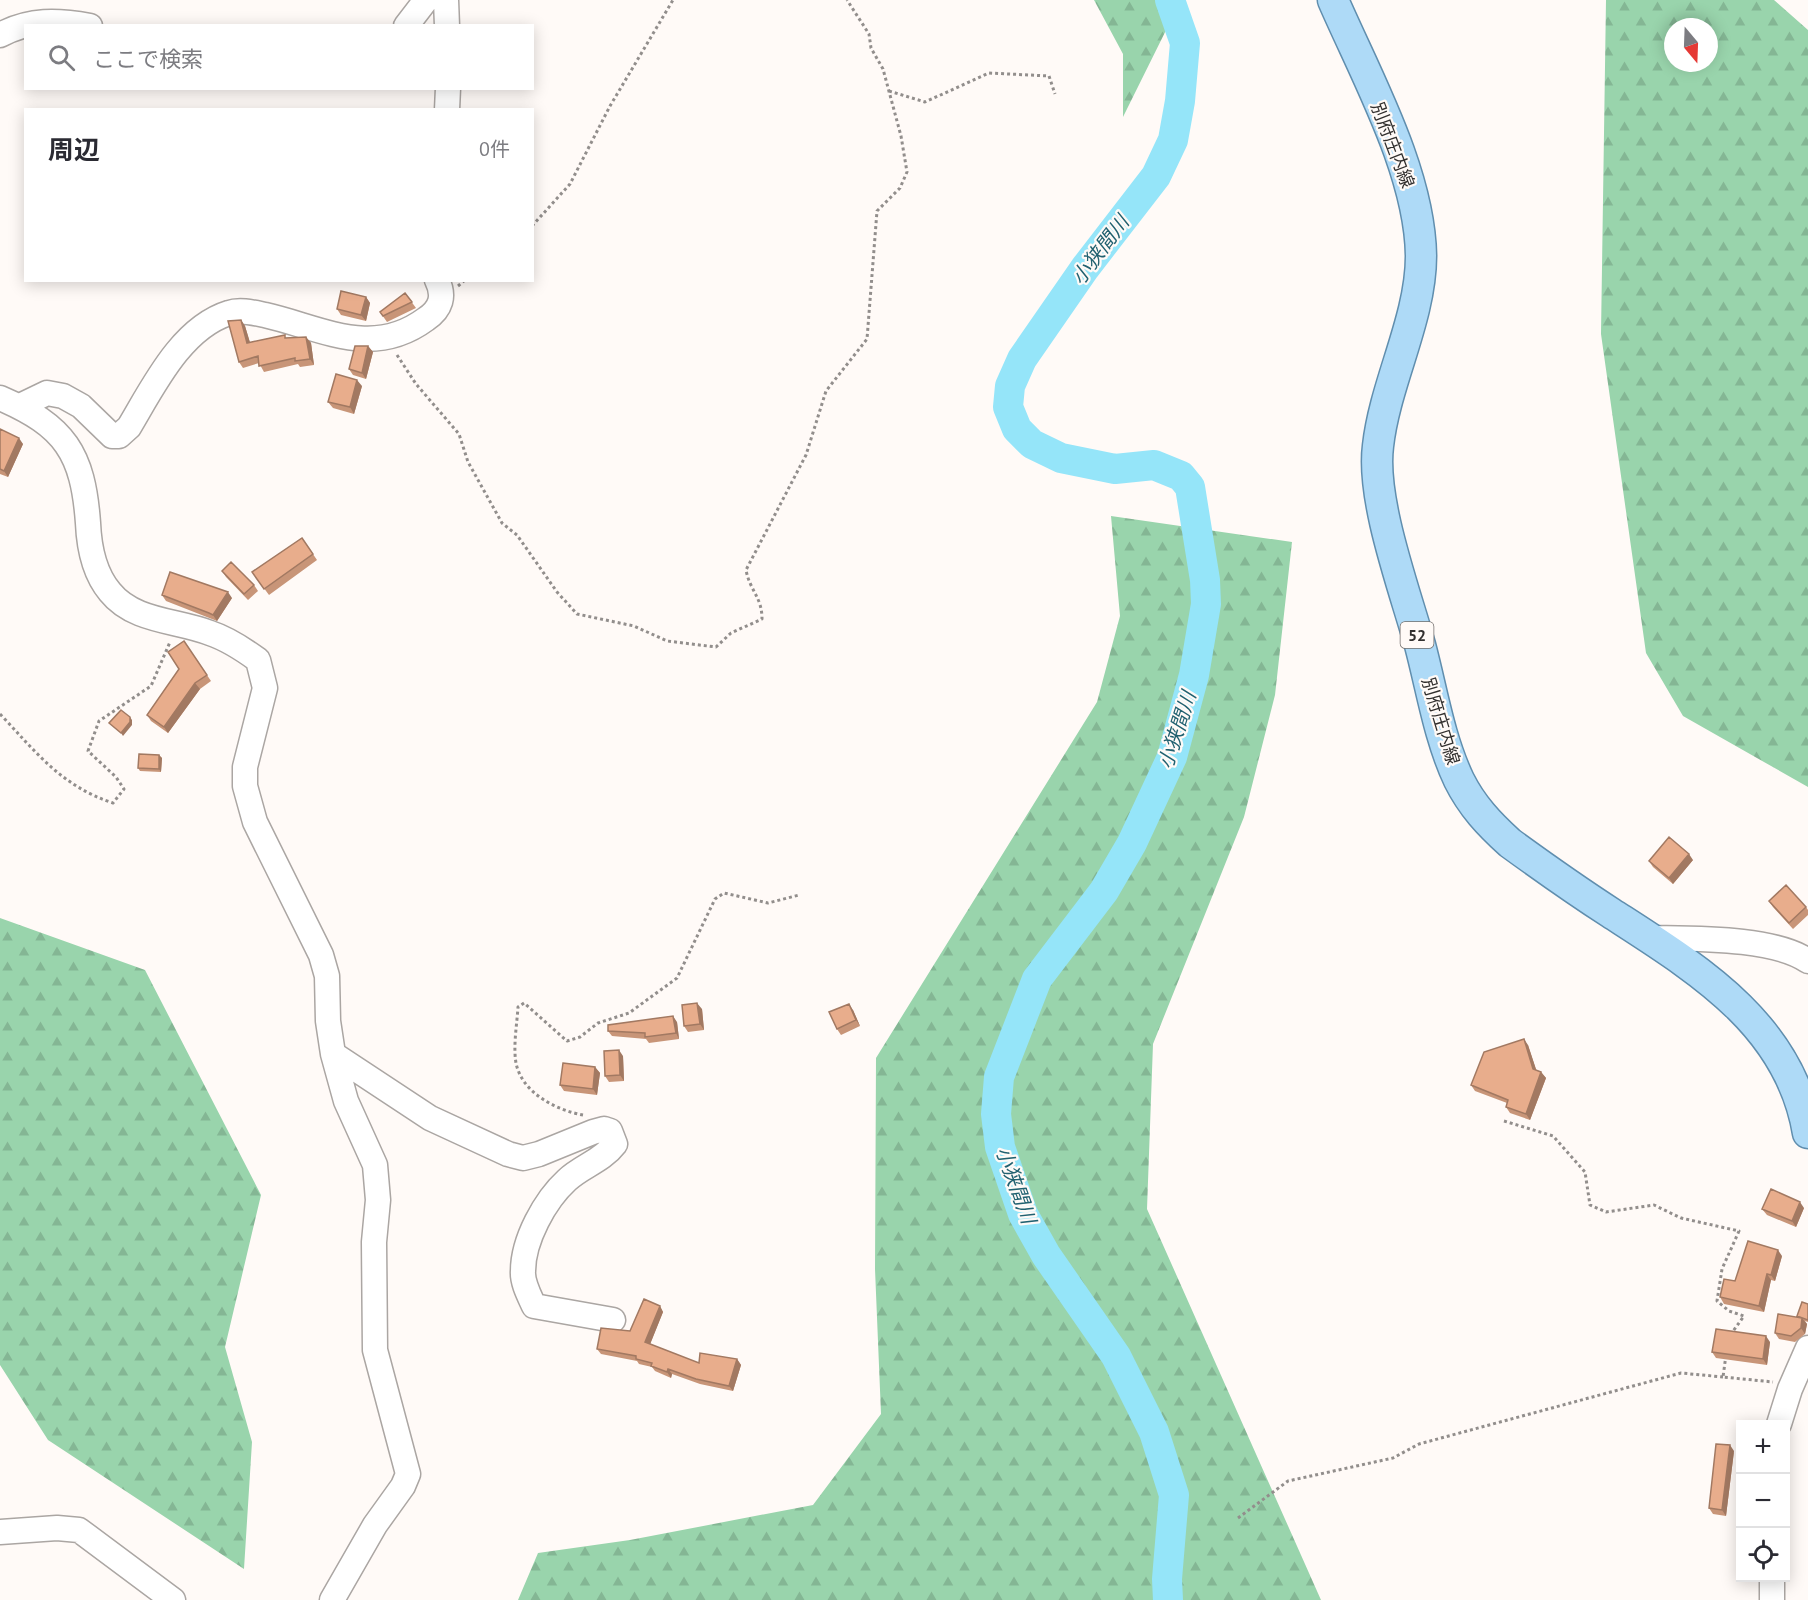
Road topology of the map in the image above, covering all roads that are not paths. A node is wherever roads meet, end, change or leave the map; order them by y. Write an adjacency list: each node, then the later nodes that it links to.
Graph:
1 (426, 0): 7 (street)
2 (446, 0): 8 (street)
3 (1333, 0): 14 (main road, 別府庄内線 / 52)
4 (24, 24): 9 (street)
5 (25, 24): 6 (street)
6 (73, 24)
7 (408, 24)
8 (447, 24)
9 (0, 35)
10 (448, 90): 11 (street)
11 (447, 108)
12 (439, 282): 13 (street)
13 (10, 402): 16 (street)
14 (1650, 938): 15 (street); 17 (main road, 別府庄内線 / 52)
15 (1808, 962)
16 (333, 1054): 18 (street); 24 (street)
17 (1808, 1133)
18 (613, 1320)
19 (1808, 1348): 20 (street)
20 (1781, 1420)
21 (0, 1532): 23 (street)
22 (1772, 1582): 25 (street)
23 (173, 1600)
24 (332, 1600)
25 (1772, 1600)

